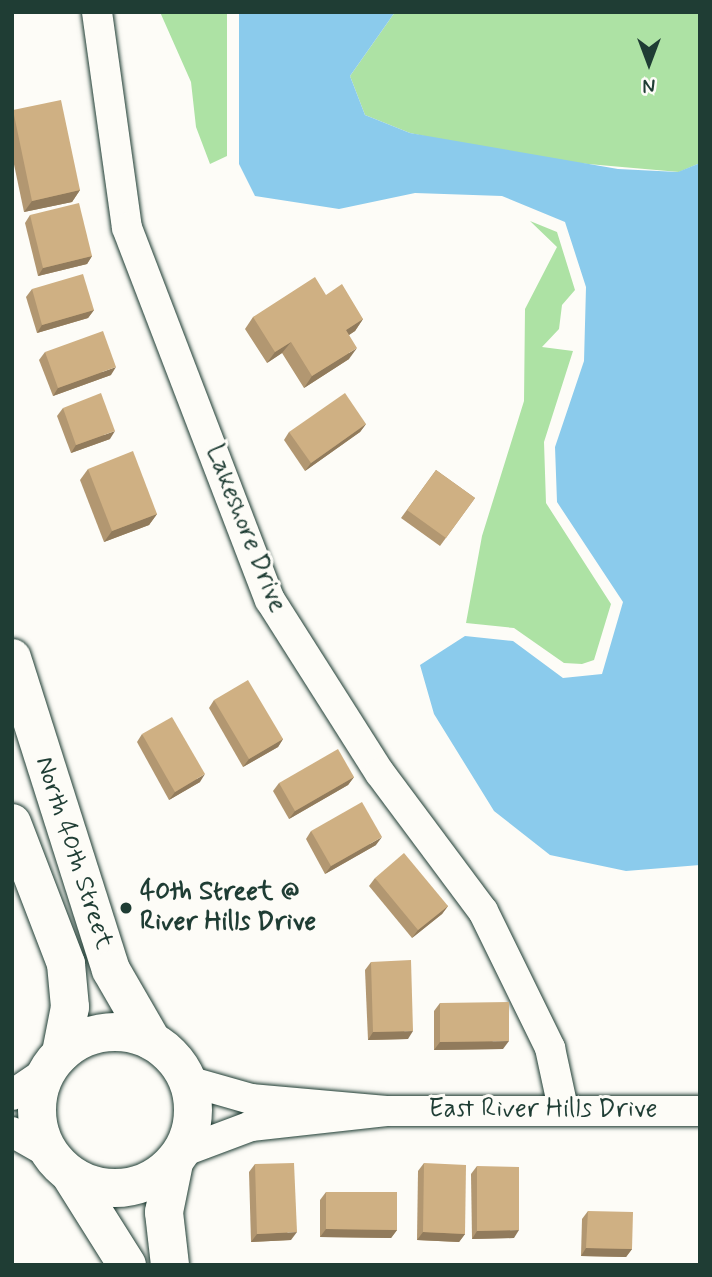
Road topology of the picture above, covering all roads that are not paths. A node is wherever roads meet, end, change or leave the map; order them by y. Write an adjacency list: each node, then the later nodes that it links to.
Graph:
1 (97, 12): 8 (street, Lakeshore Drive)
2 (12, 658): 4 (main road, North 40th Street)
3 (12, 823): 5 (main road, North 40th Street)
4 (152, 1041): 5 (main road); 6 (main road)
5 (54, 1063): 7 (street); 13 (main road)
6 (188, 1081): 9 (street, East River Hills Drive); 12 (main road)
7 (12, 1095)
8 (563, 1108): 9 (street, East River Hills Drive); 10 (street, East River Hills Drive)
9 (386, 1111): 12 (street, East River Hills Drive)
10 (700, 1111)
11 (12, 1132): 13 (street)
12 (178, 1157): 13 (main road); 15 (main road)
13 (60, 1164): 14 (main road)
14 (127, 1265)
15 (170, 1265)

